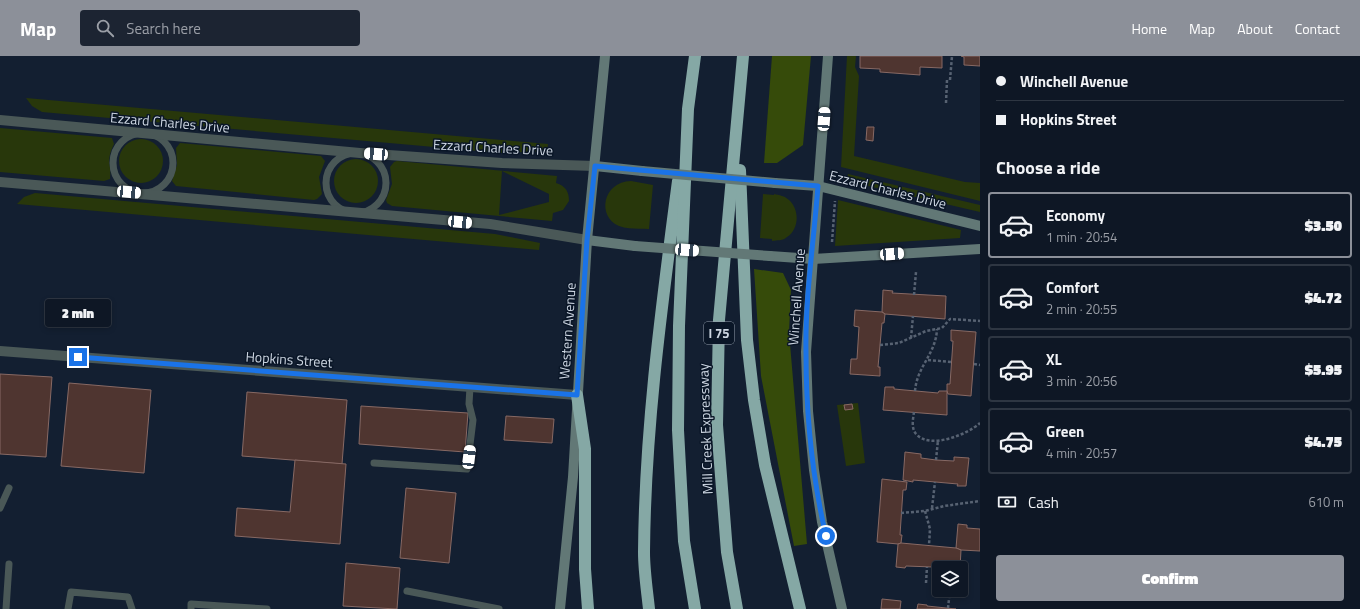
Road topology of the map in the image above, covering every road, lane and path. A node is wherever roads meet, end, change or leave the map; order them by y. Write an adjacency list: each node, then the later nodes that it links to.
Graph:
1 (605, 56): 12 (main road, Western Avenue)
2 (695, 56): 7 (highway, Mill Creek Expressway)
3 (742, 56): 8 (highway, Mill Creek Expressway / I 75)
4 (828, 56): 14 (main road, Winchell Avenue)
5 (952, 56): 6 (path)
6 (946, 103)
7 (688, 109): 65 (highway); 66 (highway, Mill Creek Expressway)
8 (738, 119): 67 (highway, Mill Creek Expressway / I 75); 68 (highway)
9 (0, 120): 10 (street, Ezzard Charles Drive)
10 (148, 134): 11 (street, Ezzard Charles Drive); 15 (lane); 15 (lane)
11 (360, 153): 12 (street, Ezzard Charles Drive); 17 (lane); 17 (lane)
12 (595, 166): 14 (main road, Ezzard Charles Drive, bridge); 19 (main road, Western Avenue)
13 (0, 182): 15 (street)
14 (818, 186): 18 (main road, Ezzard Charles Drive); 22 (main road, Winchell Avenue)
15 (144, 193): 17 (street)
16 (834, 201): 20 (path)
17 (356, 213): 19 (street)
18 (980, 226)
19 (587, 240): 22 (main road, bridge); 37 (main road, Western Avenue)
20 (832, 242)
21 (980, 249): 22 (main road)
22 (813, 259): 69 (main road, Winchell Avenue)
23 (916, 272): 24 (path)
24 (914, 295)
25 (913, 316): 28 (path)
26 (980, 321): 27 (path)
27 (937, 329): 28 (path); 31 (path)
28 (911, 338): 29 (path)
29 (880, 345)
30 (0, 351): 35 (street, Hopkins Street)
31 (928, 360): 32 (path); 36 (path)
32 (951, 362)
33 (974, 364): 34 (path)
34 (980, 365)
35 (470, 387): 37 (street, Hopkins Street); 42 (lane)
36 (915, 391)
37 (577, 395): 63 (main road, Western Avenue); 64 (highway)
38 (914, 412): 40 (path)
39 (980, 423): 40 (path)
40 (938, 440): 41 (path)
41 (936, 460)
42 (374, 463)
43 (935, 482): 47 (path)
44 (8, 488): 46 (lane)
45 (980, 501): 47 (path)
46 (0, 508)
47 (932, 508): 48 (path)
48 (925, 511): 49 (path); 50 (path)
49 (902, 513)
50 (929, 545)
51 (9, 564): 57 (lane)
52 (927, 567): 53 (path)
53 (926, 584)
54 (407, 591): 62 (lane)
55 (949, 597): 56 (path)
56 (948, 608)
57 (6, 609)
58 (68, 609): 59 (lane)
59 (132, 609)
60 (191, 609): 61 (lane)
61 (267, 609)
62 (499, 609)
63 (560, 609)
64 (588, 609)
65 (649, 609)
66 (695, 609)
67 (737, 609)
68 (800, 609)
69 (842, 609)

